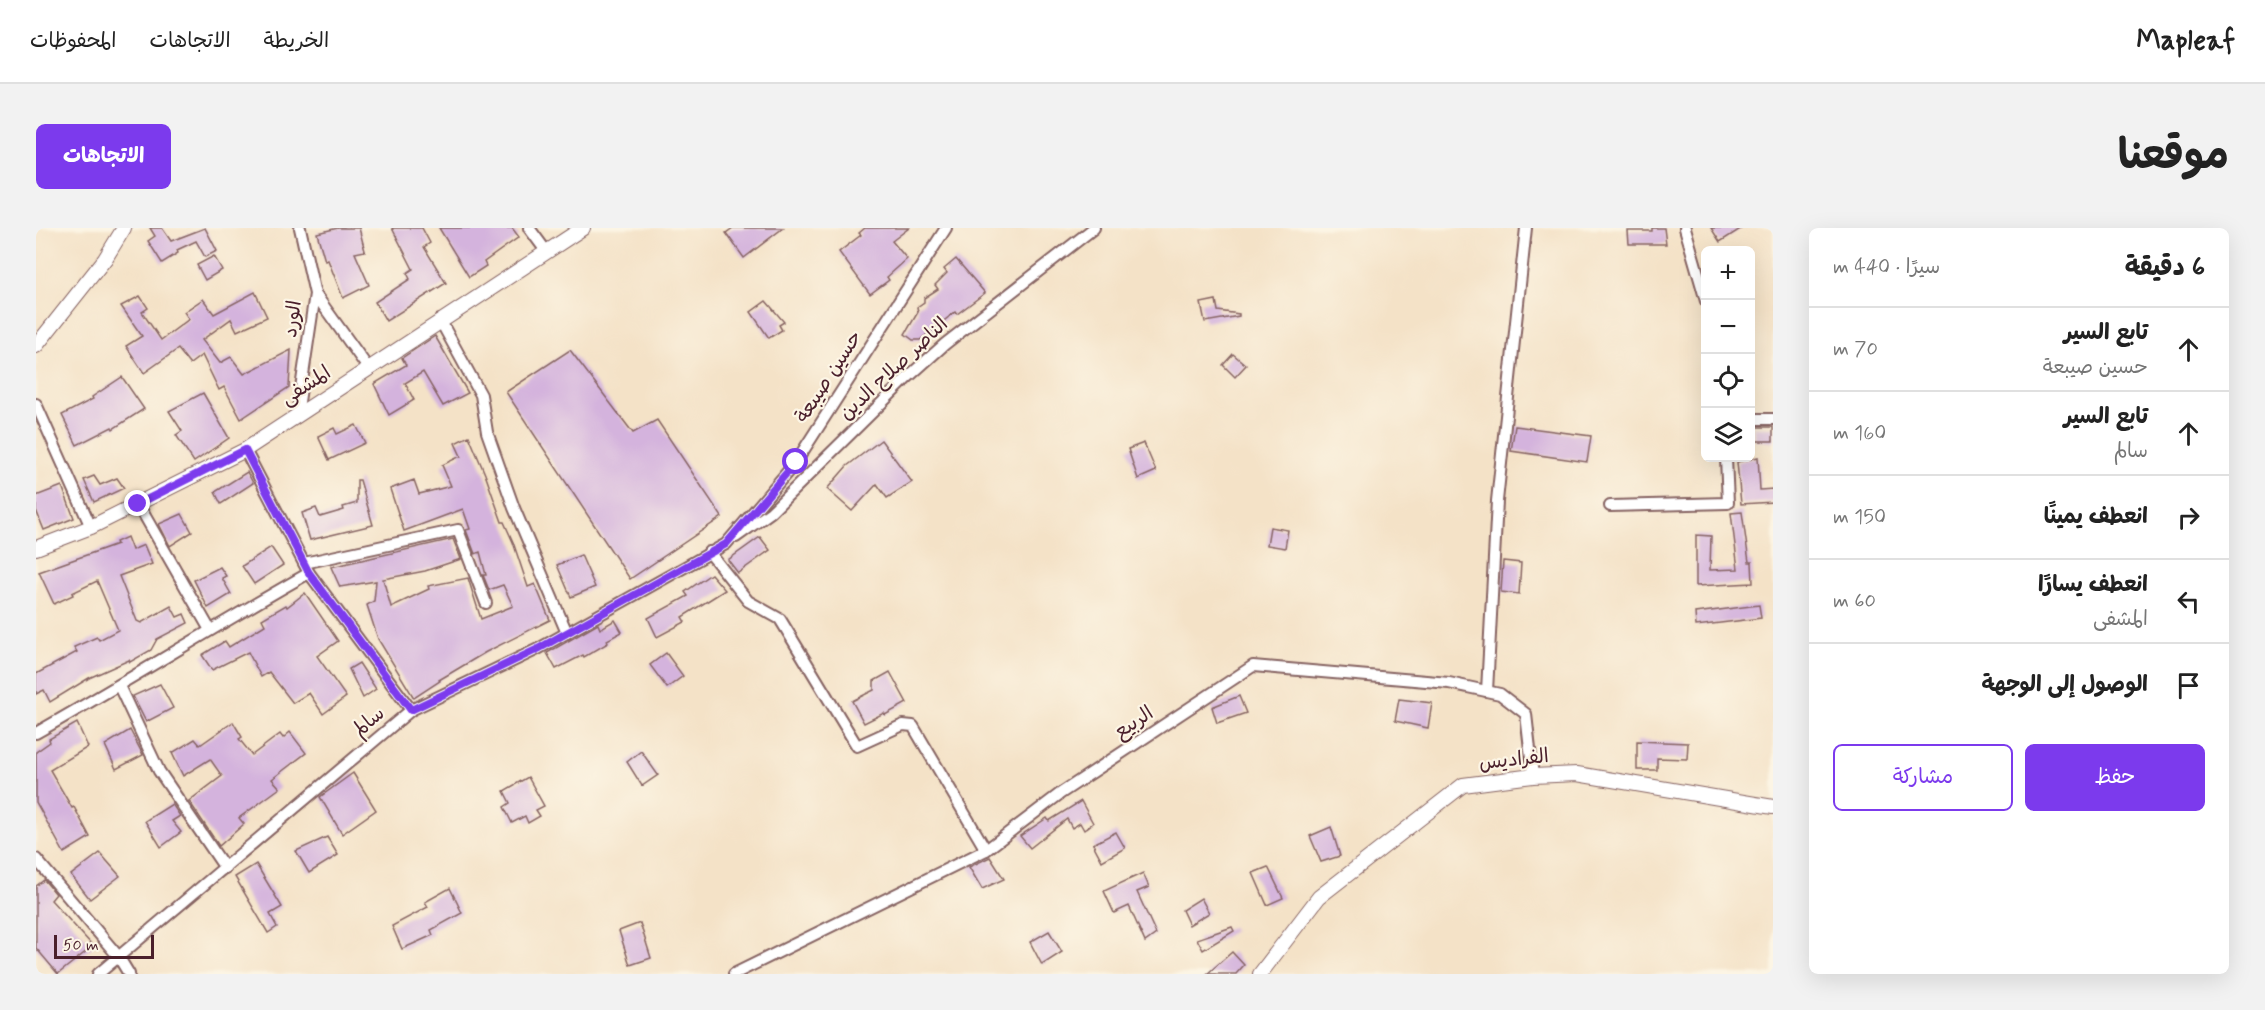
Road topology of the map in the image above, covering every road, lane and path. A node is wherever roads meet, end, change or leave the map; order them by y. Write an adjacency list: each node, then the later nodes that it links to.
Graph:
1 (124, 228): 13 (street)
2 (300, 228): 10 (street, الورد)
3 (529, 228): 9 (street)
4 (583, 228): 9 (street, المشفى)
5 (946, 228): 24 (street, حسين صيبعة)
6 (1094, 228): 24 (street, الناصر صلاح الدين)
7 (1526, 228): 32 (street)
8 (1685, 228): 11 (street)
9 (546, 251): 12 (street, المشفى)
10 (315, 294): 14 (street); 16 (street, الورد)
11 (1706, 300)
12 (440, 320): 14 (street, المشفى); 30 (street)
13 (36, 346)
14 (369, 368): 16 (street, المشفى)
15 (36, 404): 23 (street)
16 (297, 415): 19 (street, المشفى)
17 (1755, 419): 18 (street)
18 (1773, 419)
19 (245, 450): 21 (street, المشفى); 27 (street)
20 (1726, 462): 22 (street)
21 (138, 504): 23 (street, المشفى); 29 (street)
22 (1610, 506)
23 (92, 527): 25 (street, المشفى)
24 (726, 544): 26 (street, حسين صيبعة)
25 (36, 548)
26 (706, 554): 30 (street, سالم); 37 (street)
27 (307, 568): 28 (street); 29 (street); 33 (street)
28 (486, 603)
29 (210, 630): 31 (street)
30 (567, 633): 33 (street, سالم)
31 (119, 686): 34 (street); 39 (street)
32 (1487, 691): 35 (street, الربيع); 37 (street, الربيع)
33 (411, 710): 39 (street, سالم)
34 (36, 733)
35 (1533, 776): 36 (street, الفراديس); 44 (street, الفراديس)
36 (1773, 807)
37 (987, 850): 43 (street, الربيع)
38 (36, 859): 40 (street)
39 (225, 868): 40 (street, سالم)
40 (118, 956): 41 (street, سالم); 42 (street)
41 (98, 974)
42 (129, 974)
43 (734, 974)
44 (1260, 974)

